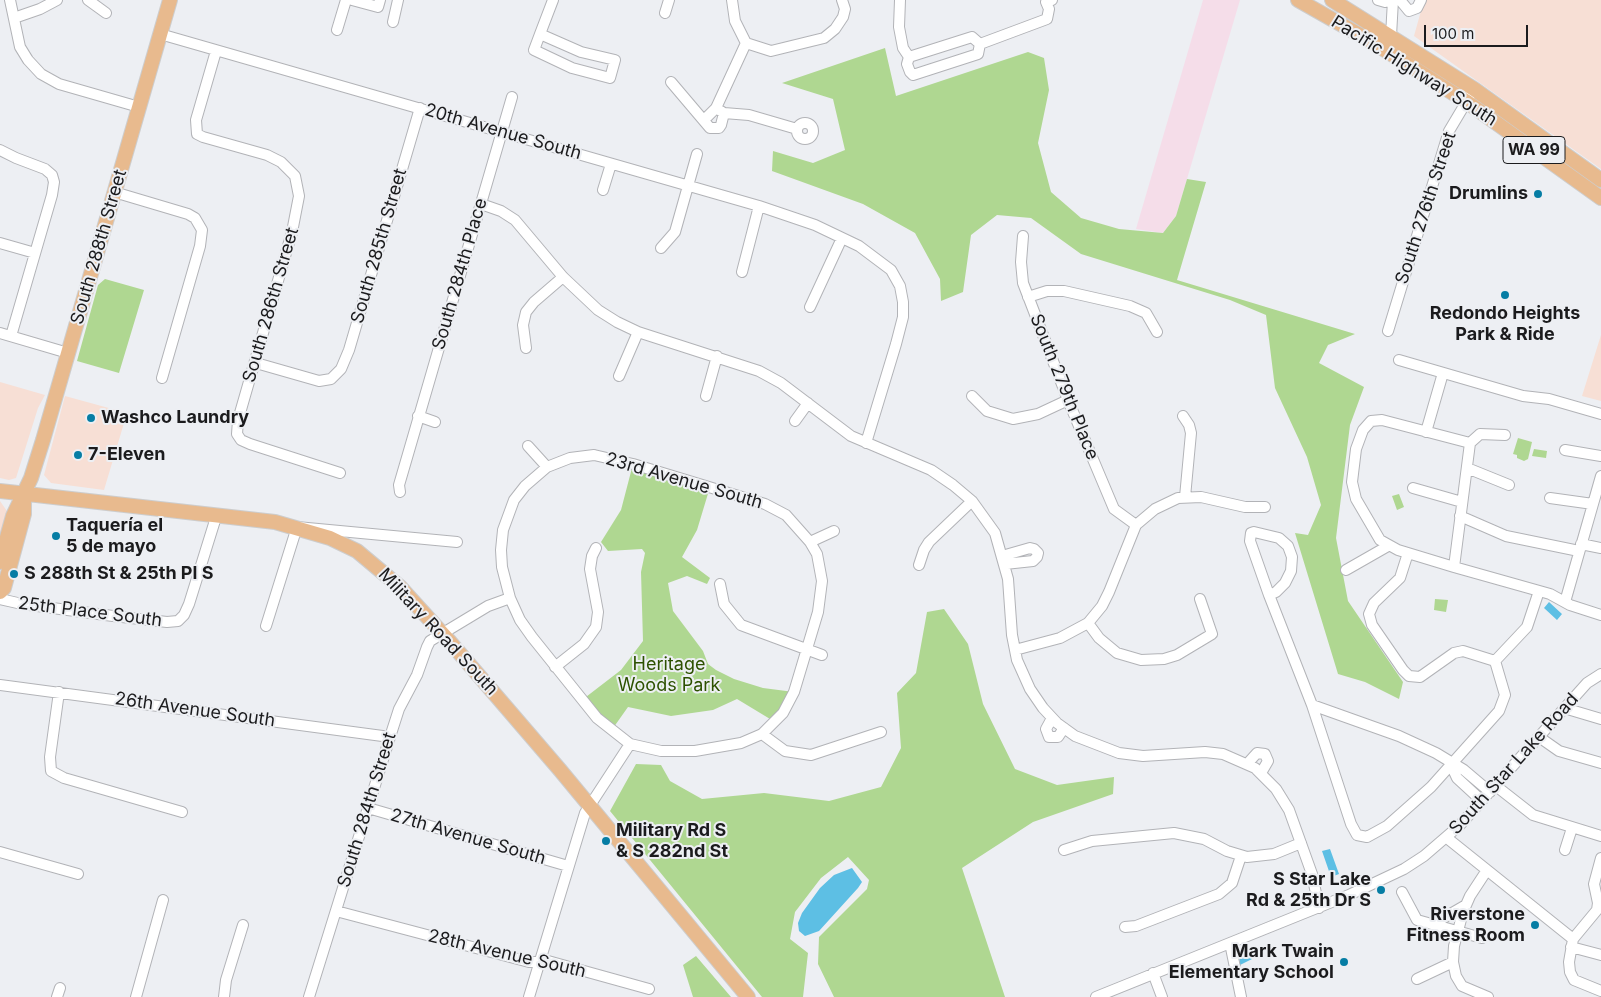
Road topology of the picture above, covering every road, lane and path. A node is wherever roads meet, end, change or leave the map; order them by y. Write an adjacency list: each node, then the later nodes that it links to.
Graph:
1 (10, 0): 23 (street)
2 (57, 0): 23 (street)
3 (88, 0): 22 (street)
4 (170, 0): 26 (main road, South 288th Street)
5 (346, 0): 25 (street)
6 (352, 0): 7 (street)
7 (380, 0)
8 (398, 0): 24 (street)
9 (553, 0): 27 (street)
10 (670, 0): 21 (street)
11 (732, 0): 29 (street)
12 (842, 0): 29 (street)
13 (900, 0): 32 (street)
14 (1298, 0): 36 (main road, Pacific Highway South / WA 99)
15 (1332, 0): 28 (main road, Pacific Highway South / WA 99)
16 (1378, 0): 17 (street)
17 (1393, 0): 28 (street)
18 (1400, 0): 19 (street)
19 (1421, 0)
20 (1048, 1): 30 (street)
21 (665, 13)
22 (106, 14)
23 (14, 18): 37 (street)
24 (393, 22)
25 (337, 30)
26 (160, 34): 31 (street, 20th Avenue South); 37 (main road, South 288th Street)
27 (540, 34): 27 (street)
28 (1391, 36): 34 (main road, Pacific Highway South / WA 99)
29 (746, 44): 39 (street)
30 (980, 44): 32 (street); 32 (street)
31 (216, 51): 38 (street, 20th Avenue South); 71 (street, South 286th Street)
32 (910, 57)
33 (671, 82): 40 (street)
34 (1474, 89): 36 (street, South 276th Street); 46 (main road, Pacific Highway South / WA 99)
35 (512, 98): 42 (street, South 284th Place)
36 (1467, 102): 50 (main road, Pacific Highway South / WA 99); 62 (street, South 276th Street)
37 (139, 107): 49 (main road, South 288th Street)
38 (420, 108): 42 (street, 20th Avenue South); 71 (street, South 285th Street)
39 (720, 111): 40 (street); 40 (street); 41 (street)
40 (704, 120)
41 (797, 129)
42 (502, 131): 45 (street, 20th Avenue South); 51 (street, South 284th Place)
43 (0, 150): 57 (street)
44 (697, 154): 47 (street)
45 (611, 164): 47 (street, 20th Avenue South); 48 (street)
46 (1601, 180)
47 (688, 185): 52 (street, 20th Avenue South); 56 (street)
48 (603, 190)
49 (114, 192): 68 (main road, South 288th Street); 74 (street)
50 (1601, 198)
51 (481, 204): 59 (street); 80 (street, South 284th Place)
52 (759, 206): 54 (street, 20th Avenue South); 58 (street)
53 (1023, 236): 60 (street, South 279th Place)
54 (842, 238): 61 (street); 86 (street, 20th Avenue South)
55 (0, 243): 57 (street)
56 (661, 248)
57 (35, 253): 66 (street)
58 (742, 272)
59 (563, 277): 63 (street); 67 (street)
60 (1028, 297): 64 (street); 77 (street, South 279th Place)
61 (810, 307)
62 (1388, 331)
63 (638, 332): 69 (street); 73 (street)
64 (1157, 332)
65 (0, 333): 66 (street)
66 (11, 336): 68 (street)
67 (526, 348)
68 (68, 353): 99 (main road, South 288th Street)
69 (718, 356): 75 (street); 78 (street)
70 (1399, 360): 72 (street)
71 (256, 363): 93 (street, South 286th Street)
72 (1443, 373): 79 (street); 84 (street)
73 (619, 376)
74 (162, 378)
75 (706, 396)
76 (972, 396): 77 (street)
77 (1068, 400): 108 (street, South 279th Place)
78 (808, 403): 82 (street); 86 (street)
79 (1601, 414)
80 (418, 416): 83 (street); 98 (street, South 284th Place)
81 (1183, 416): 100 (street)
82 (796, 421)
83 (435, 422)
84 (1426, 432): 87 (street); 113 (street)
85 (1505, 435): 87 (street)
86 (866, 443): 102 (street)
87 (1470, 443): 92 (street)
88 (528, 446): 91 (street)
89 (1565, 450): 90 (street)
90 (1601, 456)
91 (547, 467): 112 (street, 23rd Avenue South); 126 (street)
92 (1467, 468): 95 (street); 103 (street)
93 (340, 473)
94 (1601, 476): 104 (street)
95 (1509, 485)
96 (1413, 488): 103 (street)
97 (0, 491): 99 (main road, Military Road South)
98 (400, 492)
99 (25, 494): 106 (main road, Military Road South); 118 (main road, South 288th Street); 124 (main road, South 288th Street)
100 (1185, 497): 105 (street); 108 (street)
101 (1550, 498): 104 (street)
102 (972, 501): 119 (street); 135 (street)
103 (1462, 502): 107 (street)
104 (1593, 504): 115 (street)
105 (1265, 507)
106 (217, 514): 109 (main road, Military Road South); 128 (street, 25th Place South)
107 (1460, 516): 115 (street); 120 (street)
108 (1136, 525): 131 (street)
109 (297, 526): 111 (street); 132 (street); 133 (main road, Military Road South)
110 (834, 531): 112 (street)
111 (457, 542)
112 (810, 542): 134 (street)
113 (1388, 546): 117 (street); 121 (street)
114 (596, 548): 138 (street)
115 (1580, 548): 116 (street); 129 (street)
116 (1601, 548)
117 (1408, 553): 120 (street); 137 (street)
118 (0, 562)
119 (919, 565)
120 (1454, 567): 123 (street)
121 (1346, 570)
122 (720, 584): 134 (street)
123 (1539, 591): 129 (street); 137 (street)
124 (0, 592)
125 (1269, 595): 125 (street); 142 (street)
126 (510, 598): 133 (street); 138 (street)
127 (1200, 599): 131 (street)
128 (0, 600)
129 (1565, 602): 130 (street)
130 (1601, 615)
131 (1088, 622): 135 (street)
132 (266, 626)
133 (443, 634): 149 (street, South 284th Street); 158 (main road, Military Road South)
134 (806, 650): 136 (street); 148 (street)
135 (1015, 650): 144 (street)
136 (822, 655)
137 (1495, 661): 154 (street)
138 (555, 667): 151 (street)
139 (1601, 674): 143 (street, South Star Lake Road)
140 (0, 685): 141 (street, 26th Avenue South)
141 (58, 692): 149 (street, 26th Avenue South); 160 (street)
142 (1312, 704): 154 (street); 154 (street)
143 (1564, 708): 145 (street); 150 (street, South Star Lake Road)
144 (1052, 718): 146 (street); 146 (street)
145 (1601, 718)
146 (1064, 728): 153 (street)
147 (881, 732): 148 (street)
148 (762, 734): 151 (street)
149 (390, 736): 159 (street, South 284th Street)
150 (1538, 737): 152 (street); 156 (street, South Star Lake Road)
151 (630, 744): 158 (street)
152 (1601, 763)
153 (1247, 764): 155 (street); 155 (street)
154 (1451, 764): 156 (street); 157 (street)
155 (1261, 773): 164 (street)
156 (1493, 789): 157 (street, South Star Lake Road); 161 (street)
157 (1482, 801): 163 (street, South Star Lake Road)
158 (590, 805): 170 (street); 197 (main road, Military Road South)
159 (368, 808): 170 (street, 27th Avenue South); 178 (street, South 284th Street)
160 (182, 812)
161 (1572, 828): 162 (street); 166 (street)
162 (1601, 836)
163 (1447, 838): 171 (street); 177 (street, South Star Lake Road)
164 (1301, 843): 168 (street); 177 (street)
165 (1064, 850): 168 (street)
166 (1565, 850)
167 (0, 852): 172 (street)
168 (1241, 856): 181 (street)
169 (1601, 858): 174 (street)
170 (568, 866): 187 (street)
171 (1487, 870): 176 (street); 185 (street)
172 (78, 874)
173 (1402, 892): 179 (street)
174 (1599, 896): 185 (street)
175 (163, 900): 193 (street)
176 (1466, 905): 179 (street); 182 (street)
177 (1319, 908): 184 (street, South Star Lake Road)
178 (336, 912): 187 (street, 28th Avenue South); 195 (street, South 284th Street)
179 (1433, 924): 182 (street)
180 (243, 925): 194 (street)
181 (1125, 927)
182 (1458, 931): 183 (street); 188 (street)
183 (1482, 938)
184 (1230, 943): 189 (street, South Star Lake Road); 200 (street)
185 (1572, 943): 186 (street); 192 (street)
186 (1601, 955)
187 (539, 962): 191 (street, 28th Avenue South); 196 (street)
188 (1453, 962): 190 (street); 201 (street)
189 (1153, 973): 198 (street, South Star Lake Road); 199 (street)
190 (1417, 979)
191 (649, 989)
192 (1601, 991)
193 (136, 997)
194 (224, 997)
195 (309, 997)
196 (529, 997)
197 (748, 997)
198 (1096, 997)
199 (1162, 997)
200 (1241, 997)
201 (1488, 997)

